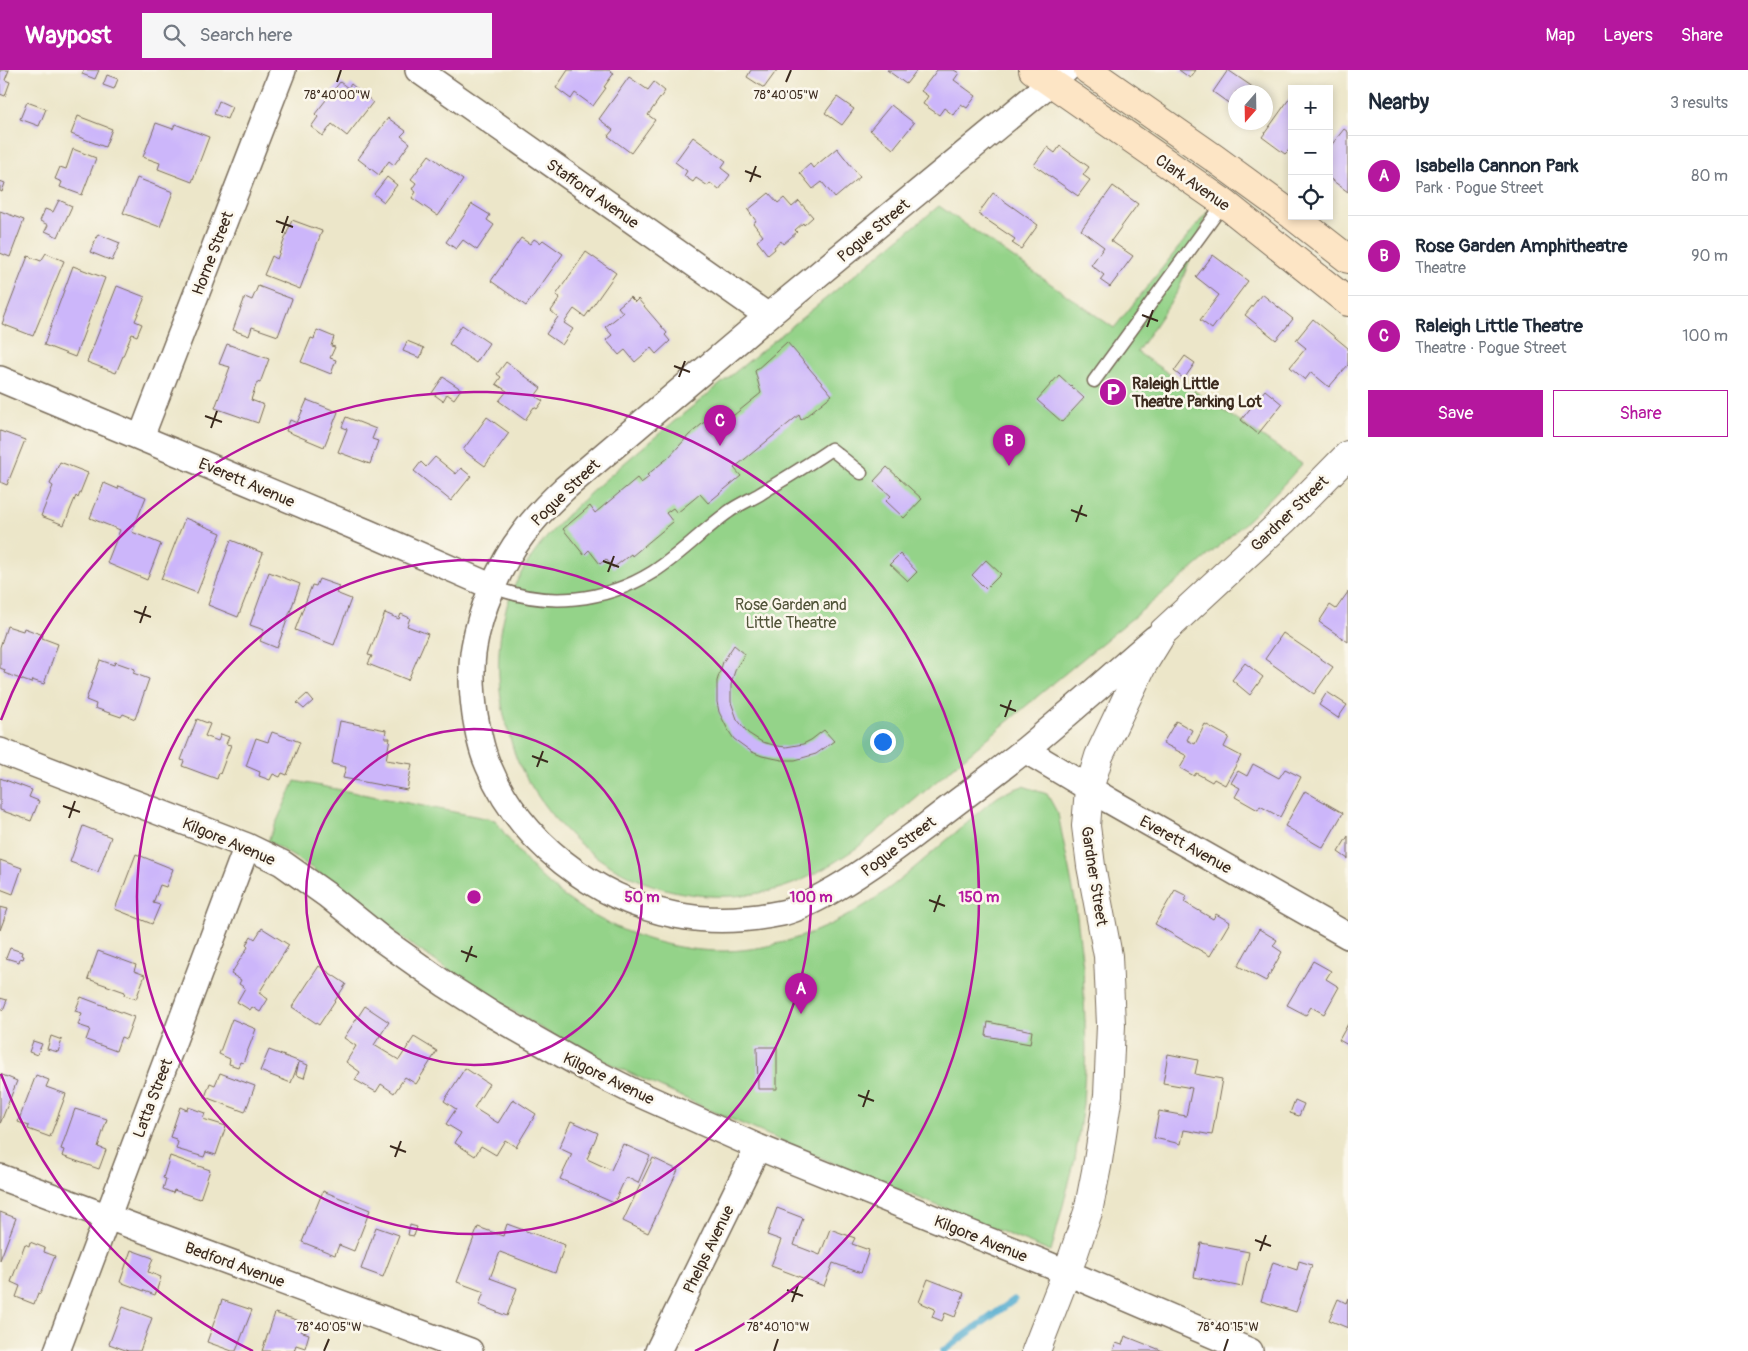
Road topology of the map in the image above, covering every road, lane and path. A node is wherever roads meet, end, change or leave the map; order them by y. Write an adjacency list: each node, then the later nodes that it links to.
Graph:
1 (283, 70): 13 (street, Horne Street)
2 (418, 70): 10 (street, Stafford Avenue)
3 (1088, 70): 6 (main road, Clark Avenue)
4 (1050, 74): 5 (main road, Clark Avenue); 10 (street, Pogue Street)
5 (1224, 203): 9 (main road, Clark Avenue); 12 (lane)
6 (1288, 213)
7 (1297, 220): 8 (main road, Clark Avenue)
8 (1348, 260)
9 (1348, 302)
10 (768, 316): 16 (street, Pogue Street)
11 (0, 379): 13 (street, Everett Avenue)
12 (1094, 381)
13 (141, 437): 16 (street, Everett Avenue)
14 (1348, 456): 17 (street, Gardner Street)
15 (861, 474): 16 (lane)
16 (493, 587): 18 (street, Pogue Street)
17 (1163, 632): 18 (street, Pogue Street); 20 (street, Gardner Street)
18 (1025, 750): 20 (street, Everett Avenue)
19 (0, 751): 21 (street, Kilgore Avenue)
20 (1090, 789): 22 (street, Everett Avenue); 26 (street, Gardner Street)
21 (247, 846): 23 (street, Kilgore Avenue); 25 (street, Latta Street)
22 (1348, 936)
23 (758, 1147): 26 (street, Kilgore Avenue); 29 (street, Phelps Avenue)
24 (0, 1177): 25 (street, Bedford Avenue)
25 (107, 1216): 27 (street, Latta Street); 28 (street, Bedford Avenue)
26 (1067, 1273): 30 (street, Gardner Street); 31 (street, Kilgore Avenue)
27 (58, 1351)
28 (470, 1351)
29 (658, 1351)
30 (1036, 1351)
31 (1250, 1351)

